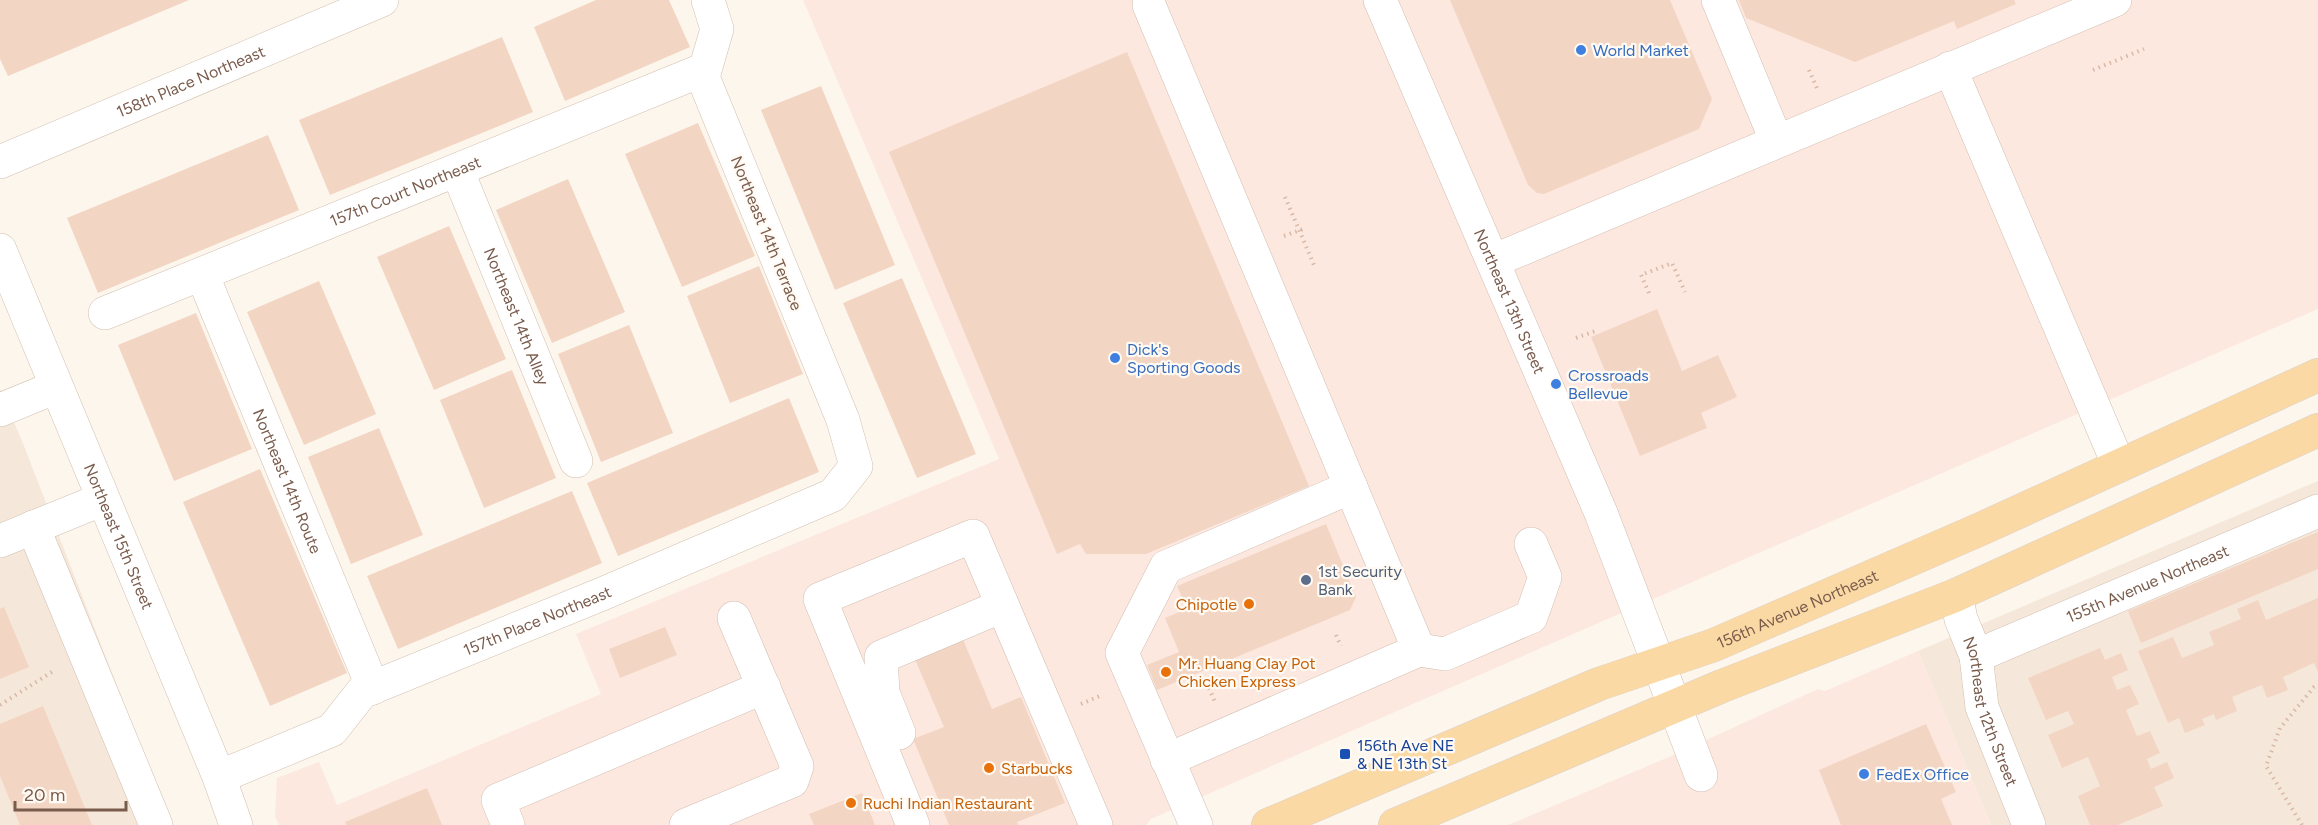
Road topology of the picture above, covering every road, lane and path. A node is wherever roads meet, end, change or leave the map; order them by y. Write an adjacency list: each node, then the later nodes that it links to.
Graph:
1 (382, 0): 14 (street, 158th Place Northeast)
2 (708, 0): 9 (street, Northeast 14th Terrace)
3 (1380, 0): 18 (street, Northeast 13th Street)
4 (1718, 0): 13 (street)
5 (2115, 0): 8 (street)
6 (1149, 5): 33 (street)
7 (2144, 50): 11 (path)
8 (1950, 68): 13 (street); 32 (street)
9 (705, 69): 15 (street, 157th Court Northeast); 31 (street, Northeast 14th Terrace)
10 (1809, 70): 12 (path)
11 (2093, 70)
12 (1821, 97)
13 (1776, 140): 18 (street)
14 (0, 162)
15 (457, 170): 20 (street, 157th Court Northeast); 30 (street, Northeast 14th Alley)
16 (1285, 197): 19 (path)
17 (0, 250): 27 (street, Northeast 15th Street)
18 (1492, 261): 45 (street, Northeast 13th Street)
19 (1314, 265)
20 (202, 274): 23 (street, 157th Court Northeast); 48 (street, Northeast 14th Route)
21 (1685, 292): 22 (path)
22 (1649, 293)
23 (105, 313)
24 (1594, 331): 25 (path)
25 (1576, 338)
26 (2318, 375): 32 (main road, 156th Avenue Northeast)
27 (56, 387): 28 (street); 34 (street, Northeast 15th Street)
28 (0, 410)
29 (2318, 430): 39 (main road)
30 (576, 461)
31 (856, 466): 48 (street, 157th Place Northeast)
32 (2119, 466): 45 (main road, 156th Avenue Northeast)
33 (1351, 487): 42 (street); 46 (street)
34 (103, 499): 36 (street); 55 (street, Northeast 15th Street)
35 (2318, 511): 44 (street, 155th Avenue Northeast)
36 (33, 527): 37 (street); 43 (street)
37 (0, 542)
38 (1531, 544): 42 (street)
39 (1956, 595): 44 (street, Northeast 12th Street); 51 (main road)
40 (1002, 606): 52 (street); 61 (street); 62 (street)
41 (734, 618): 49 (street)
42 (1419, 650): 53 (street)
43 (85, 652): 50 (path); 57 (street)
44 (1976, 656): 67 (street, Northeast 12th Street)
45 (1657, 664): 51 (street, Northeast 13th Street); 65 (main road, 156th Avenue Northeast)
46 (1134, 682): 52 (path); 53 (street)
47 (2318, 685): 68 (path)
48 (373, 687): 55 (street, 157th Place Northeast)
49 (764, 687): 56 (street); 59 (street)
50 (0, 705)
51 (1673, 707): 54 (street, Northeast 13th Street); 66 (main road)
52 (1050, 717): 63 (street)
53 (1167, 760): 64 (street)
54 (1701, 775)
55 (219, 777): 58 (street, Northeast 15th Street)
56 (748, 813): 60 (street)
57 (156, 825)
58 (236, 825)
59 (508, 825)
60 (686, 825)
61 (913, 825)
62 (937, 825)
63 (1096, 825)
64 (1196, 825)
65 (1268, 825)
66 (1395, 825)
67 (2029, 825)
68 (2302, 825)

